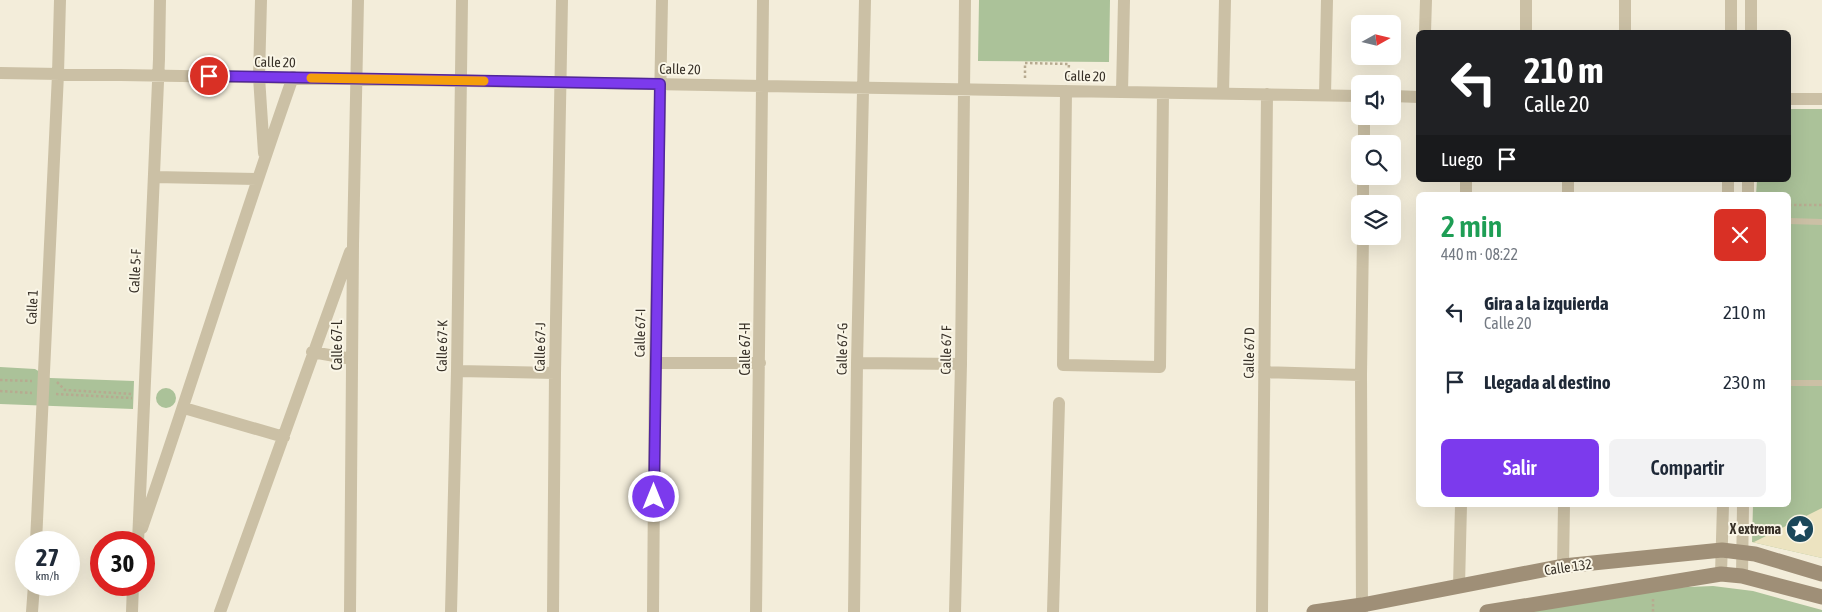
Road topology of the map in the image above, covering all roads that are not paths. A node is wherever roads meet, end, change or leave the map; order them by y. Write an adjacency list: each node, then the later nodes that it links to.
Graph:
1 (60, 0): 25 (street, Calle 1)
2 (160, 0): 26 (street, Calle 5-F)
3 (261, 0): 27 (street)
4 (358, 0): 29 (street, Calle 67-L)
5 (462, 0): 30 (street, Calle 67-K)
6 (562, 0): 31 (street, Calle 67-J)
7 (662, 0): 32 (street, Calle 67-I)
8 (763, 0): 33 (street, Calle 67-H)
9 (865, 0): 35 (street, Calle 67-G)
10 (965, 0): 36 (street, Calle 67 F)
11 (1124, 0): 37 (street)
12 (1225, 0): 39 (street)
13 (1327, 0): 41 (street)
14 (1426, 0): 19 (street)
15 (1526, 0): 20 (street)
16 (1625, 0): 21 (street)
17 (1731, 0): 22 (street)
18 (1751, 0): 23 (street)
19 (1425, 30)
20 (1526, 30)
21 (1625, 30)
22 (1731, 30)
23 (1750, 30)
24 (0, 72): 25 (street, Calle 20)
25 (58, 74): 26 (street, Calle 20); 73 (street, Calle 1)
26 (159, 75): 27 (street, Calle 20); 48 (street, Calle 5-F)
27 (259, 77): 28 (street, Calle 20); 47 (street)
28 (293, 78): 29 (street, Calle 20); 47 (street)
29 (356, 79): 30 (street, Calle 20); 52 (street, Calle 67-L)
30 (461, 80): 31 (street, Calle 20); 60 (street, Calle 67-K)
31 (560, 82): 32 (street, Calle 20); 62 (street, Calle 67-J)
32 (660, 84): 33 (street, Calle 20); 56 (street, Calle 67-I)
33 (761, 86): 35 (street, Calle 20); 57 (street, Calle 67-H)
34 (1067, 86): 36 (street, Calle 20); 37 (street, Calle 20); 38 (street)
35 (862, 87): 36 (street, Calle 20); 58 (street, Calle 67-G)
36 (964, 89): 59 (street, Calle 67 F)
37 (1122, 92): 38 (street, Calle 20)
38 (1163, 92): 39 (street, Calle 20)
39 (1224, 94): 40 (street, Calle 20)
40 (1266, 94): 41 (street, Calle 20); 61 (street, Calle 67 D)
41 (1325, 95): 42 (street, Calle 20)
42 (1351, 96)
43 (1401, 96): 44 (street)
44 (1416, 97)
45 (1791, 99): 46 (street)
46 (1822, 99)
47 (264, 158): 49 (street)
48 (154, 177): 49 (street); 74 (street, Calle 5-F)
49 (257, 179): 67 (street)
50 (1791, 221): 51 (lane)
51 (1822, 222)
52 (353, 244): 54 (street); 55 (street, Calle 67-L)
53 (1362, 245): 63 (street)
54 (312, 352): 55 (street); 68 (street)
55 (352, 359): 90 (street, Calle 67-L)
56 (655, 363): 57 (street); 93 (street, Calle 67-I)
57 (760, 363): 94 (street, Calle 67-H)
58 (857, 363): 59 (street); 95 (street, Calle 67-G)
59 (961, 364): 96 (street, Calle 67 F)
60 (457, 371): 62 (street); 91 (street, Calle 67-K)
61 (1264, 372): 63 (street); 98 (street, Calle 67 D)
62 (555, 373): 92 (street, Calle 67-J)
63 (1361, 375): 86 (street)
64 (1791, 383): 65 (lane)
65 (1822, 383)
66 (1058, 403): 97 (street)
67 (184, 408): 68 (street); 75 (street)
68 (284, 437): 89 (street)
69 (1461, 507): 82 (street)
70 (1564, 507): 78 (street)
71 (1723, 507): 76 (street)
72 (1744, 507): 77 (street)
73 (37, 531)
74 (139, 531)
75 (142, 531)
76 (1722, 550): 77 (street, Calle 132); 78 (street, Calle 132); 79 (street)
77 (1743, 553): 80 (street, Calle 132); 81 (street)
78 (1563, 566): 82 (street, Calle 132)
79 (1721, 574): 81 (street); 100 (street)
80 (1822, 574)
81 (1742, 576): 85 (street)
82 (1459, 586): 86 (street, Calle 132)
83 (33, 596): 87 (street)
84 (133, 596): 88 (street)
85 (1822, 597)
86 (1362, 608): 99 (street, Calle 132)
87 (32, 612)
88 (132, 612)
89 (220, 612)
90 (350, 612)
91 (451, 612)
92 (553, 612)
93 (653, 612)
94 (756, 612)
95 (854, 612)
96 (954, 612)
97 (1053, 612)
98 (1262, 612)
99 (1314, 612)
100 (1493, 612)

